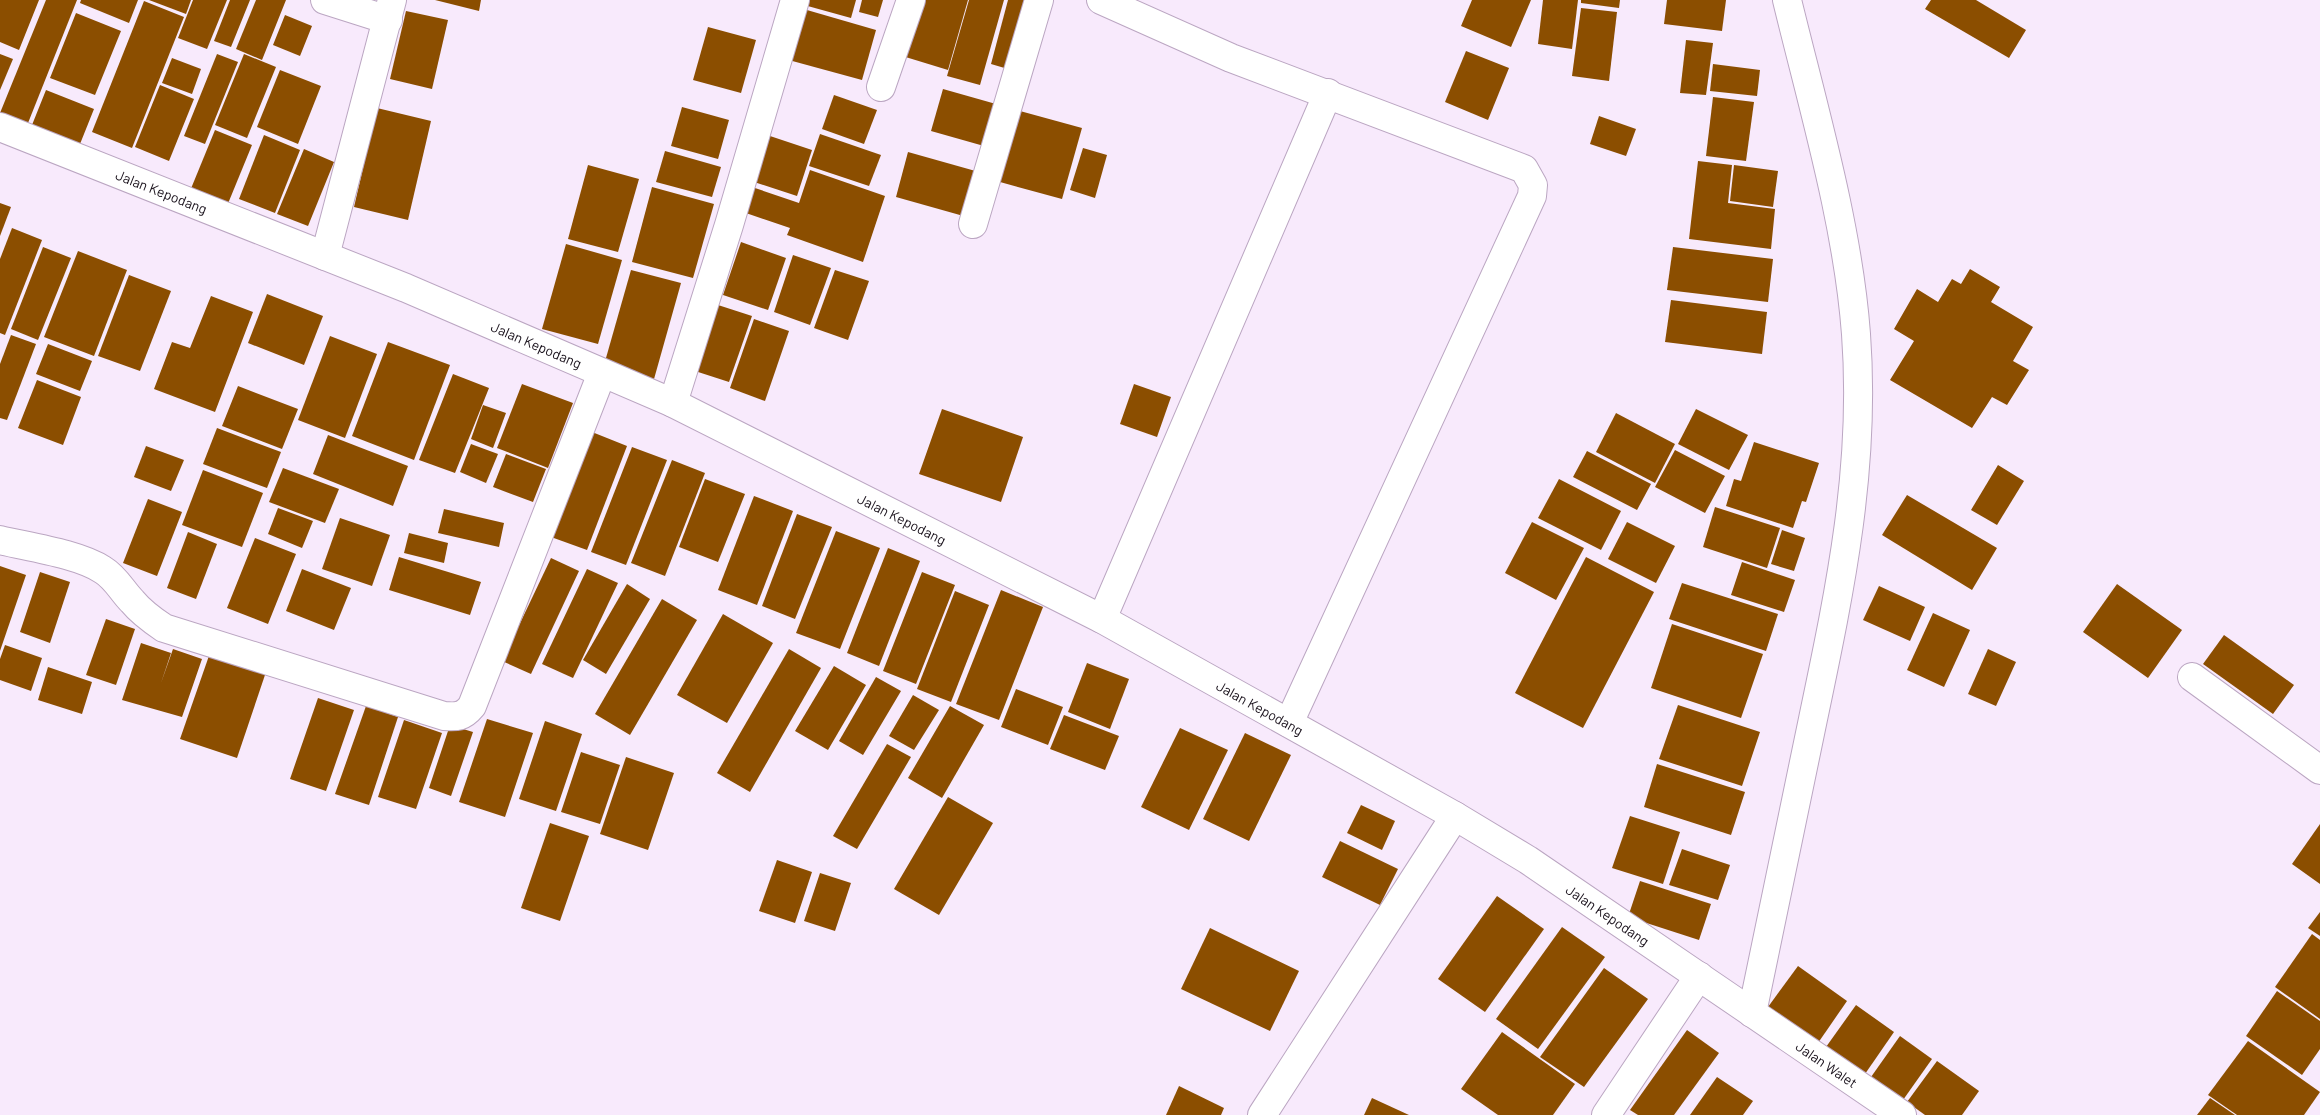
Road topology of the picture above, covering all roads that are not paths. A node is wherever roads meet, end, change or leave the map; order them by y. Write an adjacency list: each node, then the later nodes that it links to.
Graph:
1 (325, 0): 7 (street)
2 (795, 0): 14 (street)
3 (911, 0): 8 (street)
4 (1039, 0): 11 (street)
5 (1101, 0): 9 (street)
6 (1787, 0): 22 (street)
7 (390, 10): 12 (street)
8 (880, 87)
9 (1328, 93): 16 (street); 18 (street)
10 (0, 127): 12 (street, Jalan Kepodang)
11 (973, 224)
12 (325, 256): 13 (street, Jalan Kepodang)
13 (602, 373): 14 (street, Jalan Kepodang); 15 (street)
14 (672, 403): 16 (street, Jalan Kepodang)
15 (0, 540)
16 (1102, 619): 18 (street, Jalan Kepodang)
17 (2192, 677): 19 (street)
18 (1289, 723): 20 (street, Jalan Kepodang)
19 (2320, 770)
20 (1455, 816): 21 (street, Jalan Kepodang); 23 (street)
21 (1699, 976): 22 (street, Jalan Kepodang); 24 (street)
22 (1752, 1013): 25 (street, Jalan Walet)
23 (1262, 1115)
24 (1606, 1115)
25 (1902, 1115)

